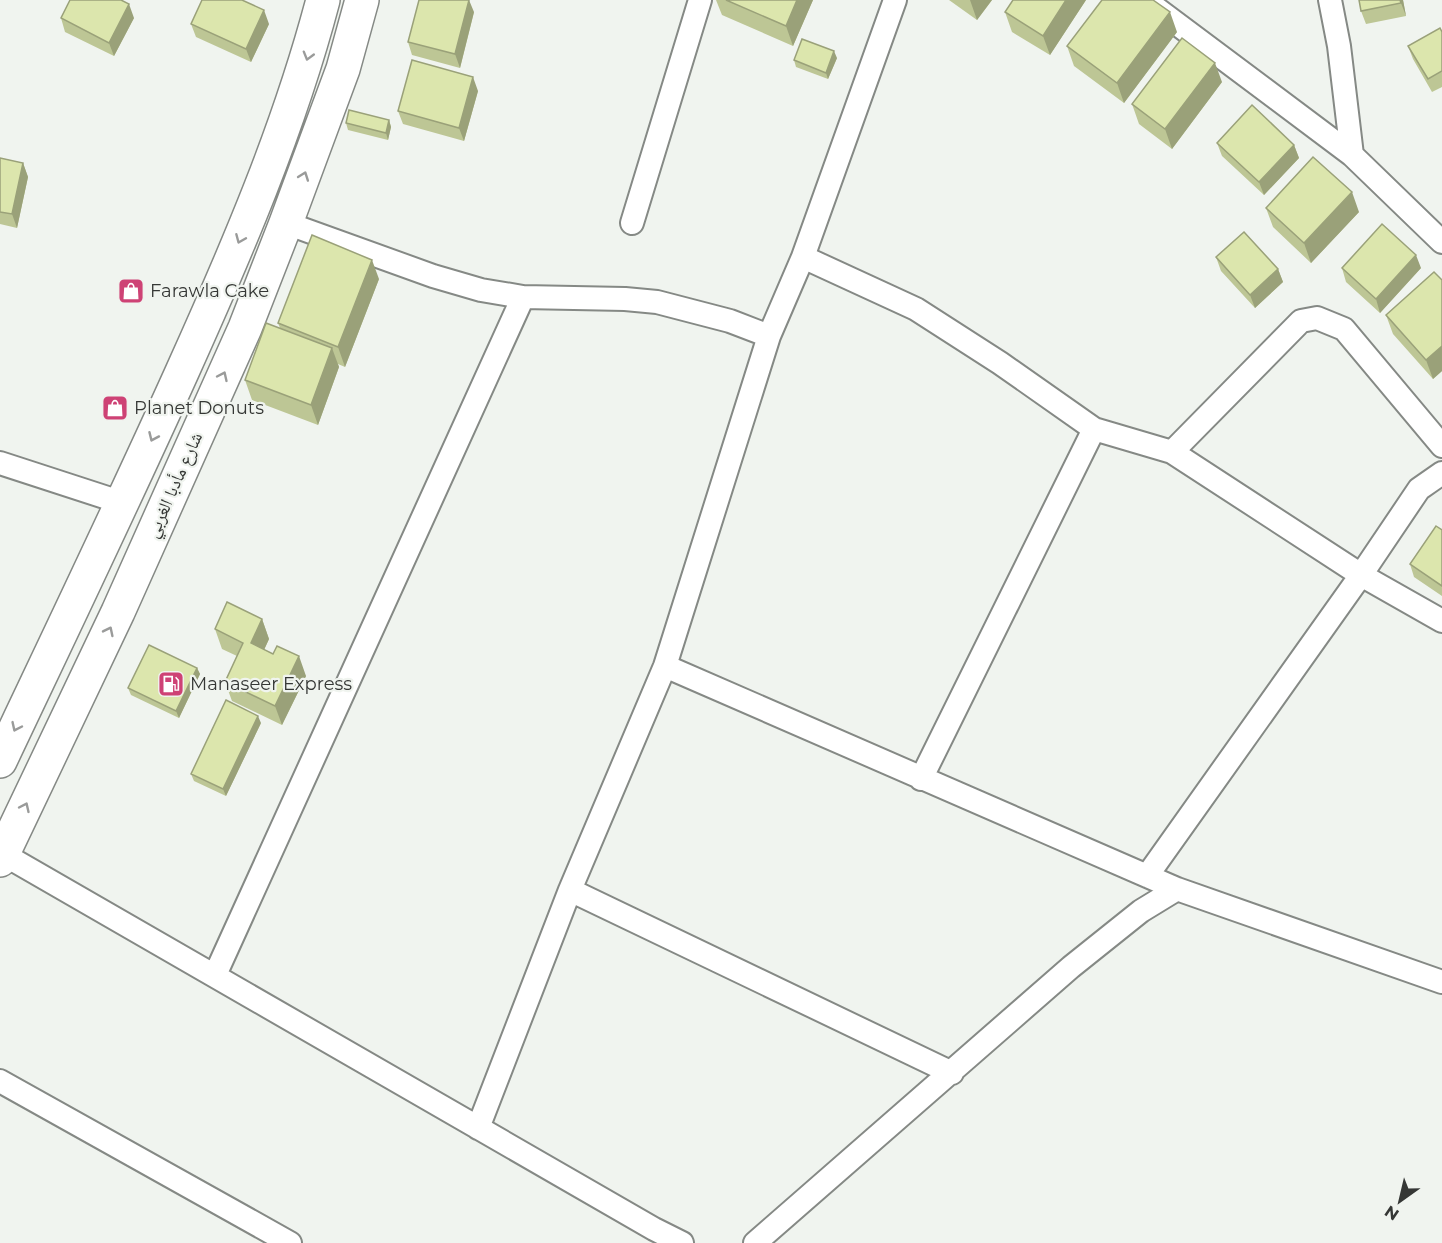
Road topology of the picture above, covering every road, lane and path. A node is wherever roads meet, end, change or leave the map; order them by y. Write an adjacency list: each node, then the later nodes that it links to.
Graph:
1 (323, 0): 19 (main road, one-way to 19)
2 (362, 0): 9 (main road, شارع مأدبا الغربي, one-way to 2)
3 (700, 0): 8 (street)
4 (895, 0): 11 (street)
5 (1145, 0): 7 (street)
6 (1330, 0): 7 (street)
7 (1352, 155): 10 (street)
8 (632, 223)
9 (286, 224): 12 (street); 24 (main road, شارع مأدبا الغربي, one-way to 9)
10 (1442, 242)
11 (803, 257): 13 (street); 14 (street)
12 (523, 297): 13 (street); 31 (street)
13 (769, 336): 22 (street)
14 (1094, 429): 16 (street); 26 (street)
15 (1442, 446): 16 (street)
16 (1172, 452): 20 (street)
17 (0, 463): 19 (street)
18 (1442, 473): 20 (street)
19 (123, 503): 23 (main road)
20 (1361, 575): 21 (street); 28 (street)
21 (1442, 621)
22 (665, 666): 26 (street); 30 (street)
23 (39, 680): 24 (main road); 25 (main road, one-way to 25)
24 (77, 698): 27 (main road, شارع مأدبا الغربي, one-way to 24)
25 (0, 761)
26 (921, 779): 28 (street)
27 (2, 857): 31 (street)
28 (1147, 876): 29 (street)
29 (1177, 889): 32 (street); 33 (street)
30 (570, 890): 33 (street); 35 (street)
31 (215, 975): 35 (street)
32 (1442, 982)
33 (952, 1073): 39 (street)
34 (0, 1081): 37 (street)
35 (478, 1128): 36 (street)
36 (649, 1236): 38 (street)
37 (290, 1243)
38 (682, 1243)
39 (755, 1243)

